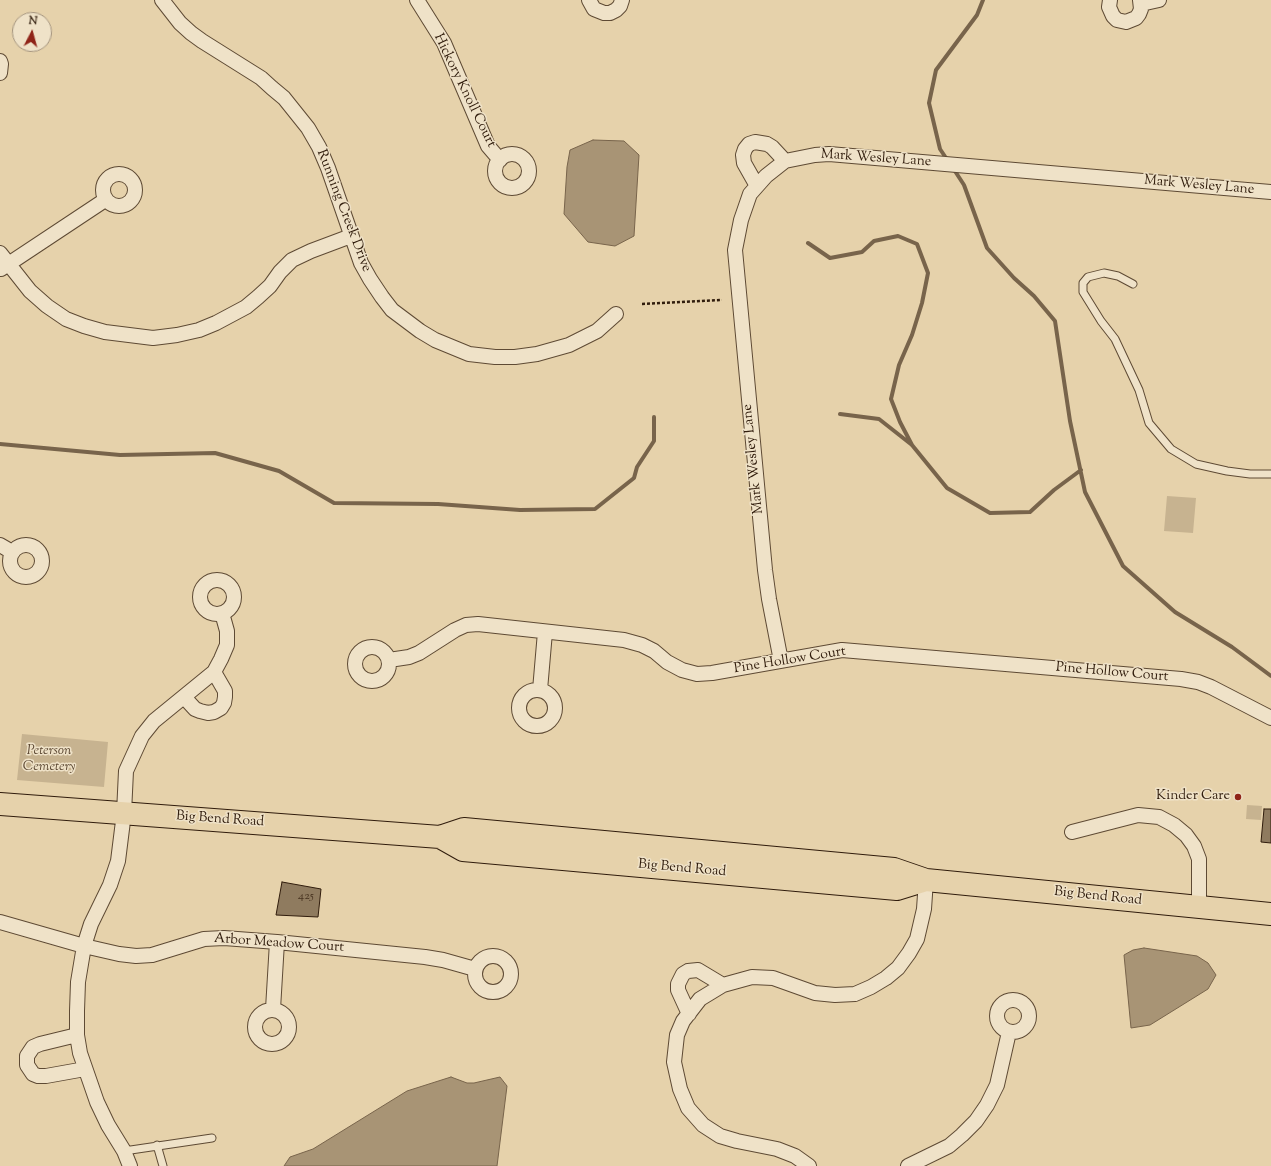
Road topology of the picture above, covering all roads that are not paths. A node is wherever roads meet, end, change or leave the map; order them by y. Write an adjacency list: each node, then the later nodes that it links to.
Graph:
1 (162, 0): 15 (street, Running Creek Drive)
2 (417, 0): 10 (street, Hickory Knoll Court)
3 (589, 0): 4 (street)
4 (622, 0)
5 (1110, 0): 7 (street)
6 (1159, 0): 7 (street)
7 (1141, 2)
8 (0, 61): 9 (street)
9 (0, 73)
10 (500, 160)
11 (785, 161): 12 (street, Mark Wesley Lane); 12 (street); 13 (street, Mark Wesley Lane)
12 (757, 186): 26 (street, Mark Wesley Lane)
13 (1271, 192)
14 (105, 200): 17 (street)
15 (351, 236): 17 (street); 19 (street, Running Creek Drive)
16 (0, 253): 17 (street)
17 (4, 267)
18 (1133, 284): 20 (lane)
19 (616, 314)
20 (1271, 474)
21 (0, 545): 22 (street)
22 (12, 552)
23 (222, 613): 27 (street)
24 (545, 632): 25 (street, Pine Hollow Court); 26 (street, Pine Hollow Court); 28 (street)
25 (389, 660)
26 (781, 661): 30 (street, Pine Hollow Court)
27 (214, 672): 29 (street); 29 (street)
28 (540, 690)
29 (184, 697): 32 (street)
30 (1271, 718)
31 (0, 804): 32 (main road, Big Bend Road)
32 (124, 813): 34 (main road, Big Bend Road); 39 (street)
33 (1072, 832): 35 (street)
34 (926, 880): 35 (main road, Big Bend Road); 41 (street)
35 (1199, 908): 36 (main road, Big Bend Road)
36 (1271, 914)
37 (0, 922): 39 (street, Arbor Meadow Court)
38 (277, 942): 39 (street, Arbor Meadow Court); 40 (street, Arbor Meadow Court); 42 (street)
39 (84, 946): 45 (street)
40 (475, 969)
41 (723, 985): 43 (street); 43 (street)
42 (273, 1009)
43 (689, 1014): 52 (street)
44 (1009, 1032): 53 (street)
45 (77, 1035): 46 (street); 46 (street)
46 (85, 1069): 49 (street)
47 (212, 1138): 48 (lane)
48 (157, 1145): 49 (lane); 51 (lane)
49 (124, 1151): 50 (street)
50 (130, 1166)
51 (163, 1166)
52 (809, 1166)
53 (908, 1166)

